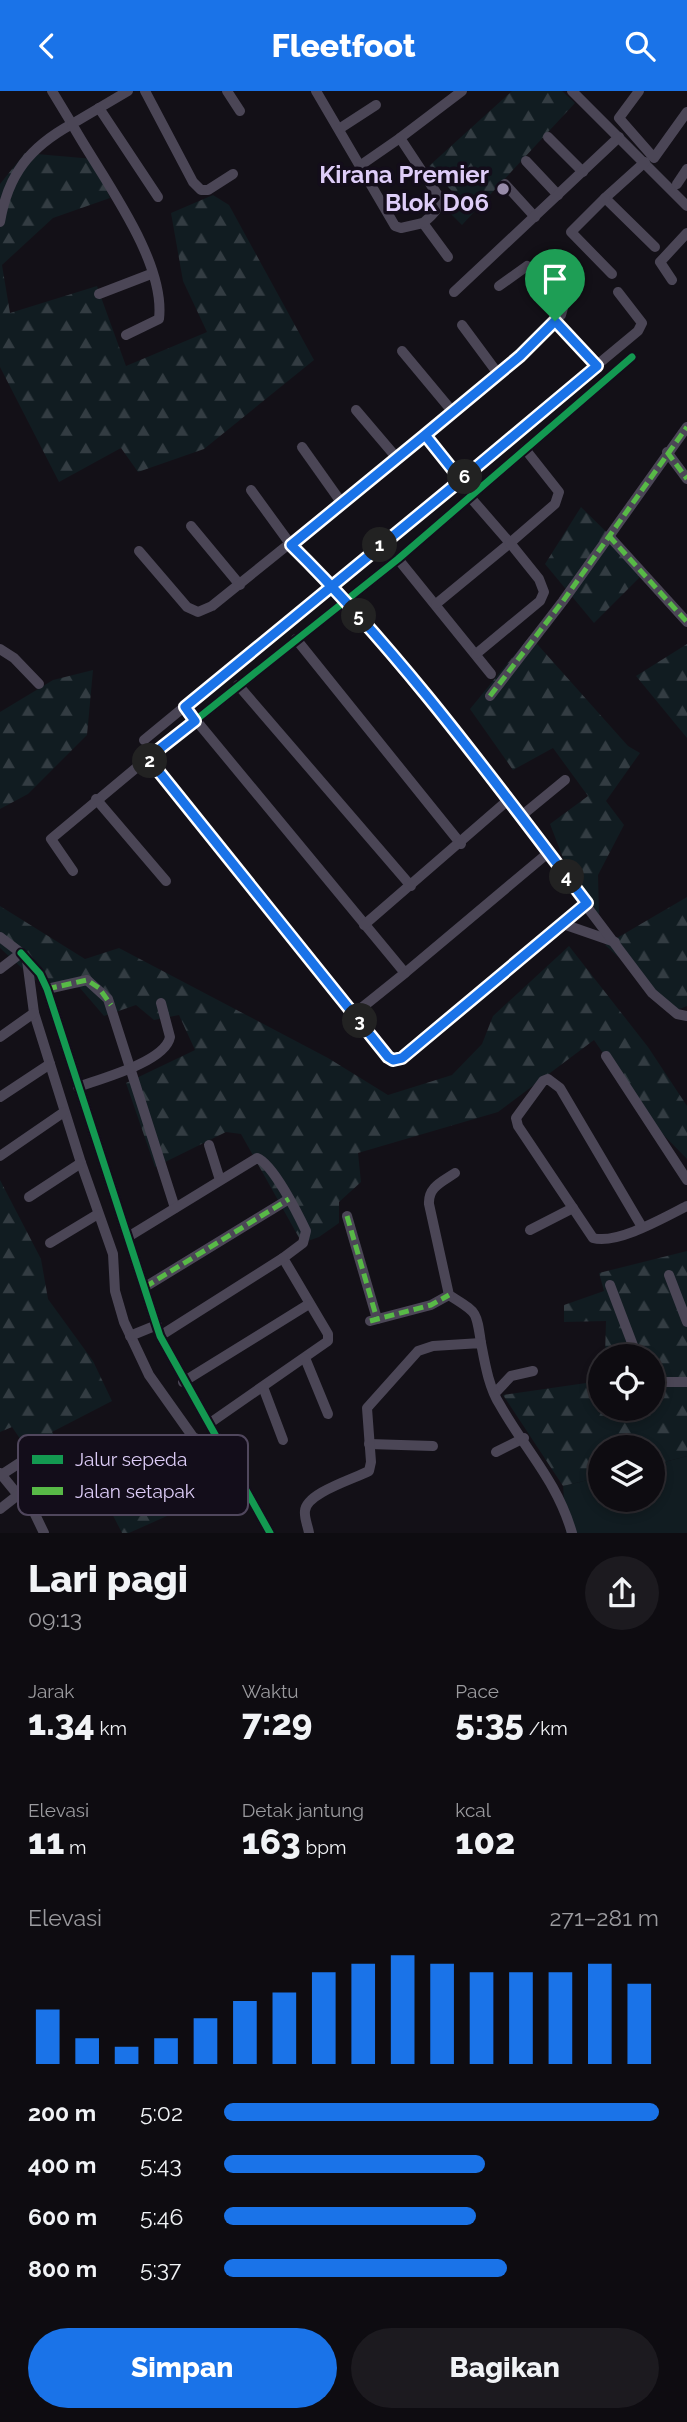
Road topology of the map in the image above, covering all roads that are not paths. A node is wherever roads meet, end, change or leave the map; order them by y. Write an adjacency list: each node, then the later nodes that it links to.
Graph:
1 (52, 91): 13 (street)
2 (128, 91): 10 (street)
3 (145, 91): 23 (street)
4 (227, 91): 11 (street)
5 (316, 91): 14 (street)
6 (462, 91): 17 (street)
7 (572, 91): 16 (street)
8 (639, 91): 12 (street)
9 (376, 105): 14 (street)
10 (99, 108): 13 (street); 27 (street)
11 (240, 111)
12 (687, 112)
13 (72, 124): 31 (street); 36 (street)
14 (340, 129): 20 (street)
15 (548, 137): 22 (street)
16 (619, 137): 19 (street); 22 (street)
17 (400, 138): 20 (street); 32 (street)
18 (526, 161): 26 (street)
19 (645, 162): 28 (street); 29 (street)
20 (361, 165): 32 (street)
21 (687, 169): 25 (street)
22 (583, 172): 26 (street)
23 (233, 174)
24 (505, 184): 30 (street)
25 (677, 184)
26 (558, 195): 30 (street)
27 (158, 198)
28 (606, 198): 34 (street); 37 (street)
29 (687, 206)
30 (535, 217): 40 (street)
31 (0, 222)
32 (423, 223): 35 (street)
33 (687, 233): 38 (street)
34 (655, 247)
35 (448, 257)
36 (152, 274): 42 (street); 45 (street)
37 (612, 274)
38 (672, 280)
39 (499, 286): 43 (street)
40 (454, 292)
41 (618, 292): 48 (street)
42 (99, 294)
43 (555, 321): 48 (street); 49 (street)
44 (462, 325): 49 (street)
45 (126, 335)
46 (402, 351): 51 (street)
47 (632, 357): 55 (street)
48 (597, 366): 59 (street)
49 (499, 375): 51 (street)
50 (356, 410): 57 (street)
51 (452, 411): 53 (street)
52 (687, 427): 56 (street)
53 (425, 435): 57 (street); 59 (street)
54 (302, 447): 62 (street)
55 (525, 449): 61 (street); 65 (street)
56 (667, 452): 58 (street); 64 (street)
57 (396, 457): 62 (street)
58 (687, 479)
59 (461, 480): 70 (street)
60 (251, 490): 66 (street)
61 (470, 496): 65 (street); 68 (street)
62 (341, 502): 66 (street)
63 (191, 526): 69 (street)
64 (609, 536): 73 (street); 80 (street)
65 (510, 543): 72 (street); 76 (street)
66 (291, 545): 69 (street); 70 (street)
67 (139, 551): 69 (street)
68 (398, 559): 71 (street); 72 (street)
69 (240, 585)
70 (332, 585): 71 (street); 81 (street)
71 (346, 601): 74 (street); 87 (street)
72 (436, 604): 76 (street)
73 (687, 622)
74 (296, 639): 79 (street); 89 (street)
75 (0, 649): 78 (street)
76 (476, 655): 77 (street)
77 (491, 674)
78 (39, 684)
79 (238, 685): 82 (street); 93 (street)
80 (490, 697)
81 (185, 707): 82 (street); 83 (street)
82 (195, 721): 84 (street); 96 (street)
83 (144, 740)
84 (148, 758): 86 (street); 105 (street)
85 (565, 780): 88 (street)
86 (96, 799): 91 (street); 92 (street)
87 (507, 801): 88 (street); 89 (street)
88 (520, 817): 90 (street)
89 (461, 844): 93 (street)
90 (548, 853): 94 (street); 101 (street)
91 (73, 871)
92 (166, 881)
93 (411, 886): 96 (street)
94 (587, 903): 95 (street); 98 (street)
95 (563, 924): 98 (street); 105 (street)
96 (364, 925): 101 (street)
97 (0, 937): 99 (street)
98 (615, 942): 106 (street)
99 (24, 957): 100 (street); 102 (street); 104 (street)
100 (0, 969)
101 (405, 973): 105 (street)
102 (47, 989): 110 (street); 111 (street)
103 (161, 1003): 110 (street)
104 (34, 1013): 107 (street); 109 (street)
105 (354, 1014)
106 (687, 1016)
107 (0, 1037)
108 (606, 1056): 119 (street)
109 (50, 1064): 112 (street); 113 (street)
110 (131, 1067): 111 (street); 123 (street)
111 (78, 1087): 129 (street)
112 (0, 1097)
113 (64, 1112): 115 (street); 116 (street)
114 (209, 1145): 118 (street)
115 (0, 1156)
116 (81, 1163): 120 (street); 125 (street)
117 (455, 1173): 135 (street)
118 (220, 1180): 121 (street); 123 (street)
119 (687, 1180)
120 (29, 1197)
121 (289, 1199): 131 (street); 134 (street)
122 (687, 1206): 127 (street)
123 (175, 1208): 129 (street)
124 (573, 1208): 127 (street); 127 (street); 128 (street)
125 (98, 1214): 130 (street); 139 (street)
126 (347, 1216): 135 (street)
127 (642, 1227)
128 (530, 1230)
129 (128, 1237): 134 (street)
130 (50, 1243)
131 (283, 1258): 136 (street); 138 (street)
132 (669, 1275): 137 (street)
133 (610, 1285): 141 (street)
134 (145, 1287): 138 (street)
135 (449, 1296): 140 (street)
136 (309, 1304): 142 (street); 146 (street)
137 (687, 1322)
138 (158, 1331): 139 (street); 146 (street)
139 (130, 1336): 151 (street)
140 (481, 1343): 148 (street); 155 (street)
141 (632, 1344)
142 (305, 1358): 147 (street); 149 (street)
143 (533, 1371): 148 (street)
144 (665, 1382): 145 (street)
145 (687, 1382)
146 (183, 1383): 150 (street)
147 (262, 1387): 150 (street); 154 (street)
148 (496, 1392): 153 (street)
149 (328, 1414)
150 (210, 1423): 152 (street)
151 (192, 1435)
152 (216, 1435)
153 (524, 1439): 157 (street); 168 (street)
154 (283, 1440)
155 (369, 1444): 156 (street); 167 (street)
156 (433, 1446)
157 (496, 1452)
158 (18, 1463): 159 (street)
159 (1, 1474): 161 (street)
160 (248, 1493): 166 (street)
161 (18, 1494)
162 (18, 1496): 163 (street)
163 (0, 1509)
164 (35, 1515): 165 (street)
165 (44, 1533)
166 (270, 1533)
167 (309, 1533)
168 (572, 1533)

